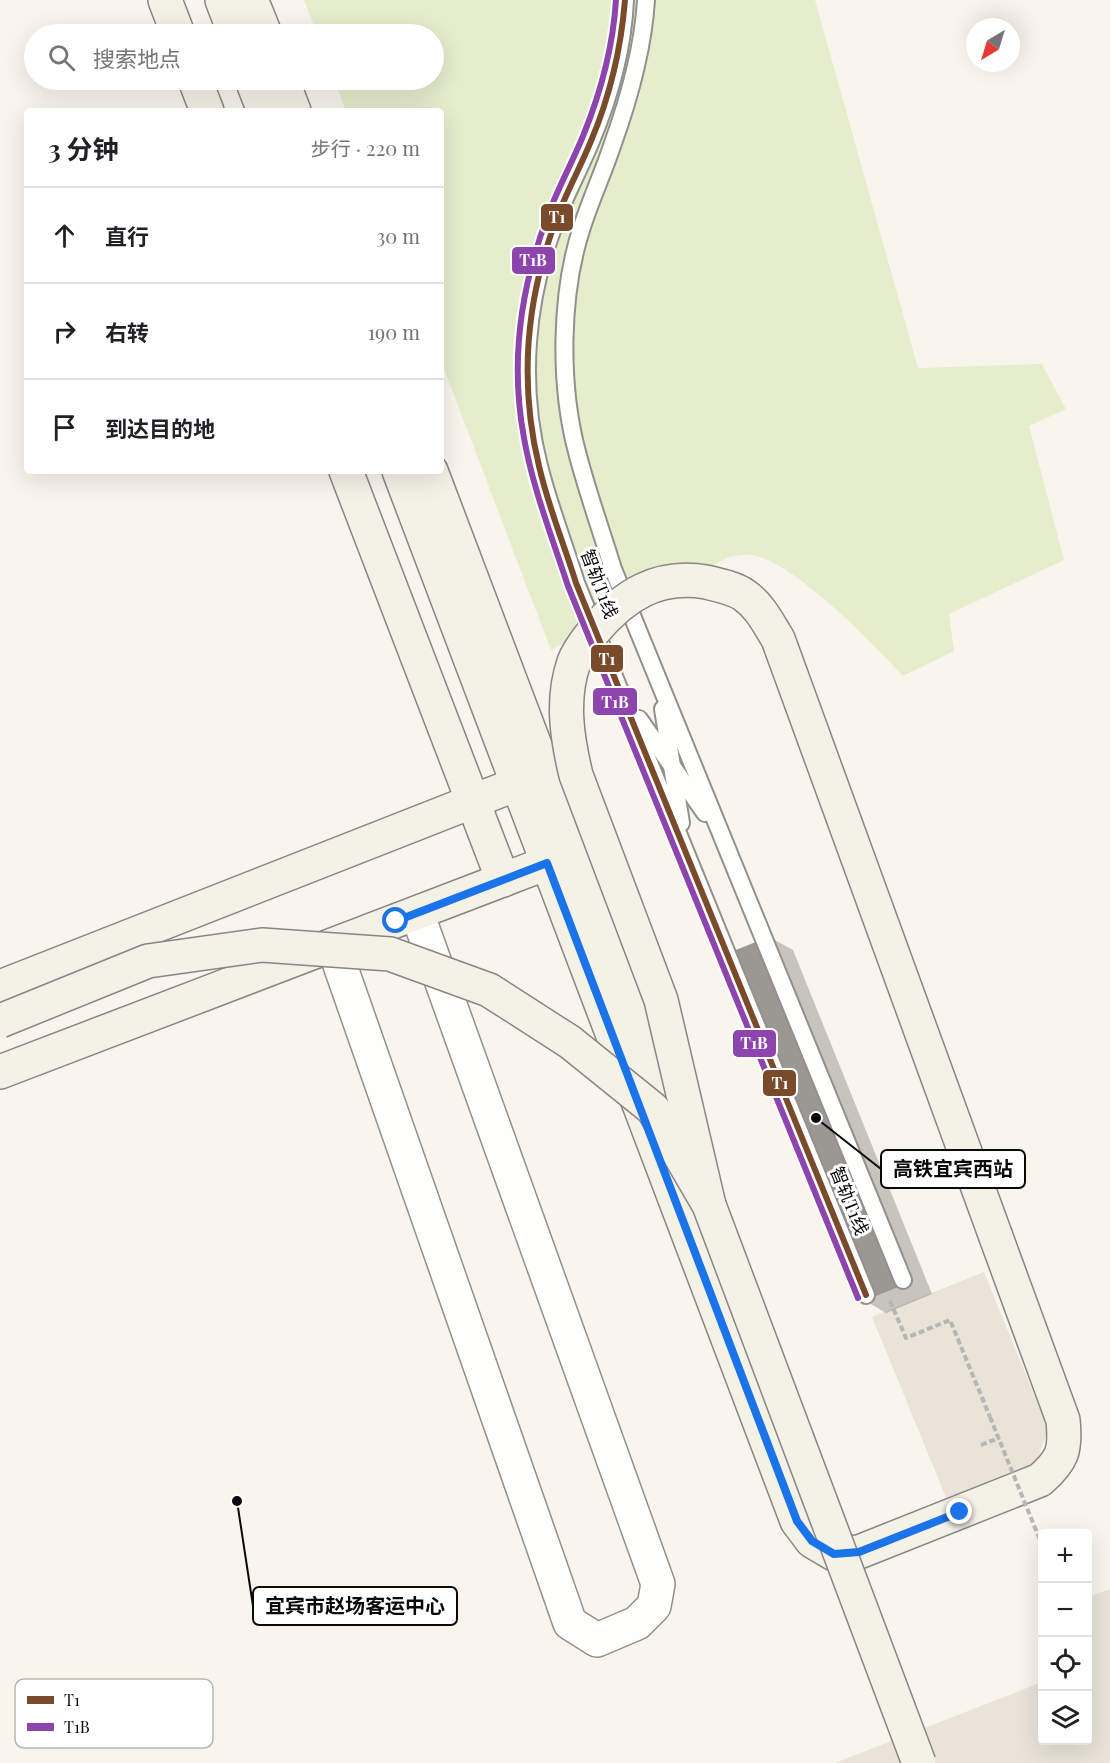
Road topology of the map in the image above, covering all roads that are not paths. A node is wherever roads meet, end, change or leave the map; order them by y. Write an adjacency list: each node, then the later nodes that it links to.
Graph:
1 (165, 0): 5 (main road)
2 (222, 0): 6 (main road)
3 (625, 0): 17 (lane, 智轨T1线)
4 (646, 0): 16 (lane, 智轨T1线)
5 (174, 24)
6 (231, 24)
7 (199, 90): 10 (main road)
8 (256, 90): 11 (main road)
9 (286, 90): 12 (main road)
10 (206, 108)
11 (263, 108)
12 (293, 108)
13 (347, 474): 20 (main road)
14 (400, 474): 19 (main road)
15 (432, 474): 30 (main road, bridge)
16 (659, 682): 18 (lane); 21 (lane, 智轨T1线)
17 (622, 696): 18 (lane); 22 (lane, 智轨T1线)
18 (672, 766): 21 (lane); 22 (lane)
19 (517, 784): 20 (main road); 23 (main road)
20 (473, 801): 24 (main road); 27 (main road)
21 (722, 837): 31 (lane, 智轨T1线)
22 (686, 852): 32 (lane, 智轨T1线)
23 (547, 863): 24 (main road); 30 (main road, bridge)
24 (503, 879): 25 (main road)
25 (417, 913): 26 (main road); 26 (street)
26 (333, 945): 29 (main road)
27 (0, 987)
28 (0, 1021): 30 (main road, bridge)
29 (0, 1072)
30 (709, 1205): 33 (main road, bridge)
31 (903, 1280)
32 (866, 1295)
33 (919, 1763)

